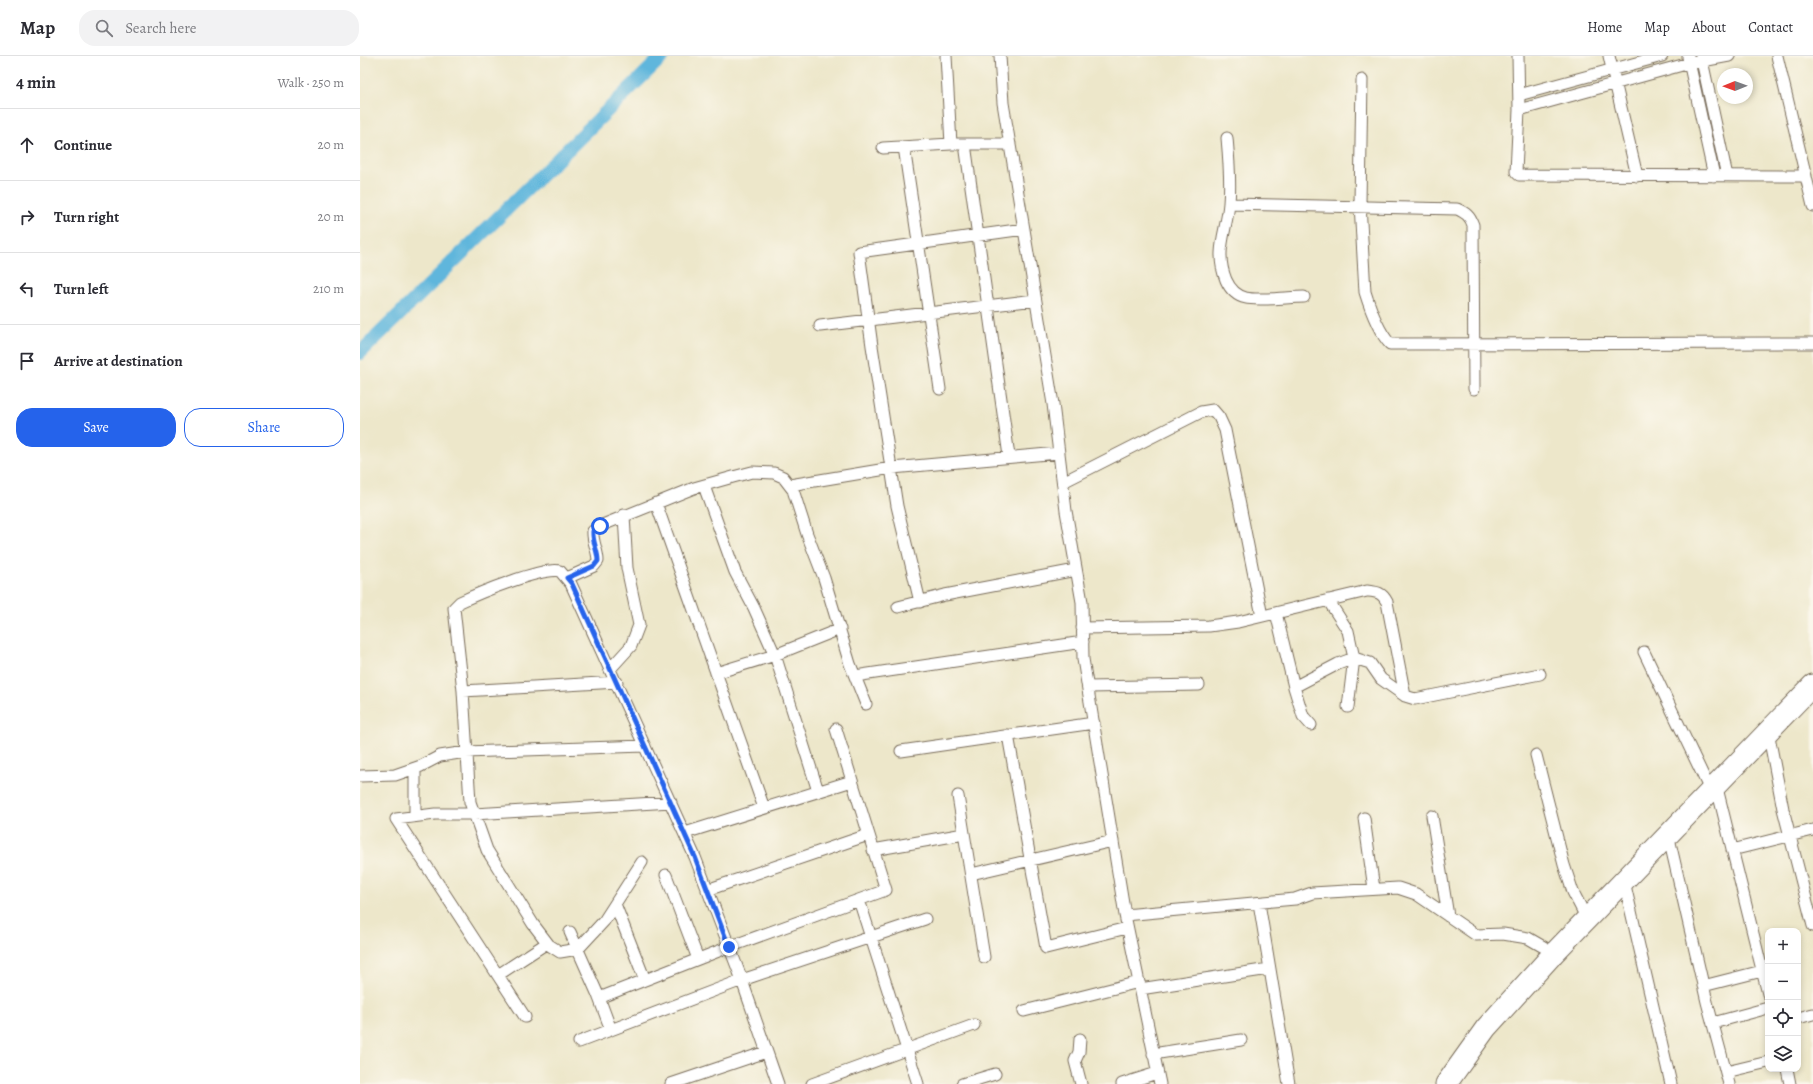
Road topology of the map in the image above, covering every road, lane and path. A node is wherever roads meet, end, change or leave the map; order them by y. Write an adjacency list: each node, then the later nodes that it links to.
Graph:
1 (946, 56): 16 (street)
2 (1000, 56): 18 (street)
3 (1518, 56): 13 (street)
4 (1609, 56): 10 (street)
5 (1662, 56): 10 (street)
6 (1729, 56): 8 (street)
7 (1777, 56): 24 (street)
8 (1702, 59): 9 (street); 23 (street)
9 (1688, 60): 12 (street); 22 (street)
10 (1613, 70): 12 (street); 13 (street)
11 (1362, 80): 27 (street)
12 (1615, 84): 14 (street); 21 (street)
13 (1519, 95): 14 (street)
14 (1519, 110): 21 (street)
15 (1227, 138): 25 (street)
16 (951, 144): 17 (street); 19 (street)
17 (965, 144): 18 (street); 29 (street)
18 (1010, 144): 28 (street)
19 (904, 147): 20 (street); 30 (street)
20 (883, 148)
21 (1637, 176): 22 (street)
22 (1714, 176): 23 (street)
23 (1727, 176): 24 (street)
24 (1806, 176): 26 (street)
25 (1229, 204): 27 (street); 31 (street)
26 (1813, 206)
27 (1360, 207): 38 (street); 38 (street)
28 (1024, 229): 29 (street); 32 (street)
29 (978, 235): 30 (street); 33 (street)
30 (918, 243): 34 (street); 35 (street)
31 (1304, 297)
32 (1035, 300): 33 (street); 41 (street)
33 (988, 306): 34 (street); 42 (street)
34 (929, 313): 35 (street); 40 (street)
35 (868, 320): 36 (street); 43 (street)
36 (820, 326)
37 (1813, 343): 38 (street)
38 (1475, 344): 39 (street)
39 (1474, 388)
40 (940, 389)
41 (1059, 453): 42 (street); 44 (street)
42 (1009, 456): 43 (street)
43 (892, 468): 45 (street); 52 (street)
44 (1063, 482): 49 (street); 55 (street)
45 (790, 485): 46 (street); 57 (street)
46 (704, 486): 47 (street); 60 (street)
47 (656, 503): 48 (street); 63 (street)
48 (624, 515): 50 (street); 62 (street)
49 (1076, 570): 52 (street); 56 (street)
50 (567, 578): 62 (street); 71 (street)
51 (1328, 600): 54 (street); 61 (street); 72 (street)
52 (920, 602): 53 (street)
53 (898, 607)
54 (1276, 613): 55 (street); 70 (street)
55 (1262, 616): 56 (street)
56 (1082, 628): 58 (street)
57 (840, 629): 60 (street); 65 (street)
58 (1083, 642): 65 (street); 69 (street)
59 (1644, 652): 87 (street)
60 (775, 655): 63 (street); 88 (street)
61 (1354, 658): 70 (street); 72 (street); 74 (street)
62 (611, 668): 66 (street)
63 (716, 673): 91 (street)
64 (1540, 674): 72 (street)
65 (855, 676): 73 (street)
66 (617, 682): 71 (street); 80 (street)
67 (1199, 685): 69 (street)
68 (1813, 685): 78 (highway)
69 (1088, 686): 75 (street)
70 (1294, 687): 76 (street)
71 (463, 691): 82 (street)
72 (1405, 696)
73 (866, 704)
74 (1348, 706)
75 (1094, 723): 79 (street); 102 (street)
76 (1310, 725)
77 (836, 729): 86 (street)
78 (1768, 731): 87 (highway); 101 (street)
79 (1008, 736): 81 (street); 105 (street)
80 (645, 746): 82 (street); 90 (street)
81 (901, 751)
82 (466, 752): 84 (street); 92 (street)
83 (1536, 755): 118 (street)
84 (415, 769): 85 (street); 93 (street)
85 (360, 776)
86 (852, 781): 88 (street); 100 (street)
87 (1713, 787): 99 (highway); 104 (street)
88 (818, 791): 91 (street)
89 (958, 796): 98 (street)
90 (671, 802): 92 (street); 97 (street)
91 (764, 808): 97 (street)
92 (474, 814): 93 (street); 123 (street)
93 (415, 816): 131 (street)
94 (1432, 816): 116 (street)
95 (1364, 818): 110 (street)
96 (1813, 830): 101 (street)
97 (684, 833): 111 (street)
98 (964, 834): 103 (street); 107 (street)
99 (1668, 834): 109 (highway); 136 (street)
100 (868, 835): 103 (street); 111 (street)
101 (1790, 835): 104 (street); 119 (street)
102 (1113, 841): 105 (street); 115 (street)
103 (873, 850): 112 (street)
104 (1732, 850): 130 (street)
105 (1030, 860): 107 (street); 120 (street)
106 (642, 862): 114 (street)
107 (971, 874): 127 (street)
108 (666, 875): 128 (street)
109 (1624, 881): 118 (highway); 166 (street)
110 (1374, 889): 113 (street); 116 (street)
111 (708, 890): 124 (street)
112 (859, 900): 122 (street); 124 (street)
113 (1259, 903): 115 (street); 129 (street)
114 (615, 904): 125 (street); 132 (street)
115 (1125, 915): 120 (street)
116 (1448, 916): 126 (street)
117 (925, 919): 122 (street)
118 (1587, 919): 126 (highway)
119 (1813, 926)
120 (1127, 928): 135 (street)
121 (570, 932): 125 (street)
122 (871, 937): 133 (street); 149 (street)
123 (547, 943): 125 (street); 131 (street)
124 (729, 947): 128 (street); 133 (street)
125 (578, 949): 137 (street)
126 (1554, 953): 165 (highway)
127 (984, 957)
128 (698, 959): 132 (street)
129 (1269, 969): 135 (street); 164 (street)
130 (1762, 971): 134 (street); 136 (street)
131 (498, 975): 141 (street)
132 (645, 980): 137 (street)
133 (742, 980): 145 (street); 150 (street)
134 (1765, 982)
135 (1139, 986): 139 (street); 151 (street)
136 (1703, 986): 143 (street)
137 (599, 998): 145 (street)
138 (1765, 1009): 143 (street)
139 (1024, 1011)
140 (1813, 1014): 142 (street)
141 (525, 1017)
142 (1801, 1017)
143 (1713, 1023): 153 (street)
144 (974, 1025): 149 (street)
145 (611, 1030): 148 (street)
146 (1080, 1039): 162 (street)
147 (1241, 1040): 151 (street)
148 (579, 1042)
149 (907, 1050): 159 (street); 160 (street)
150 (766, 1052): 157 (street); 158 (street)
151 (1153, 1054): 156 (street)
152 (1765, 1063): 153 (street)
153 (1726, 1072): 167 (street)
154 (1788, 1072): 168 (street)
155 (995, 1074): 161 (street)
156 (1158, 1078): 163 (street)
157 (671, 1084)
158 (778, 1084)
159 (812, 1084)
160 (918, 1084)
161 (962, 1084)
162 (1081, 1084)
163 (1122, 1084)
164 (1289, 1084)
165 (1446, 1084)
166 (1671, 1084)
167 (1729, 1084)
168 (1790, 1084)

